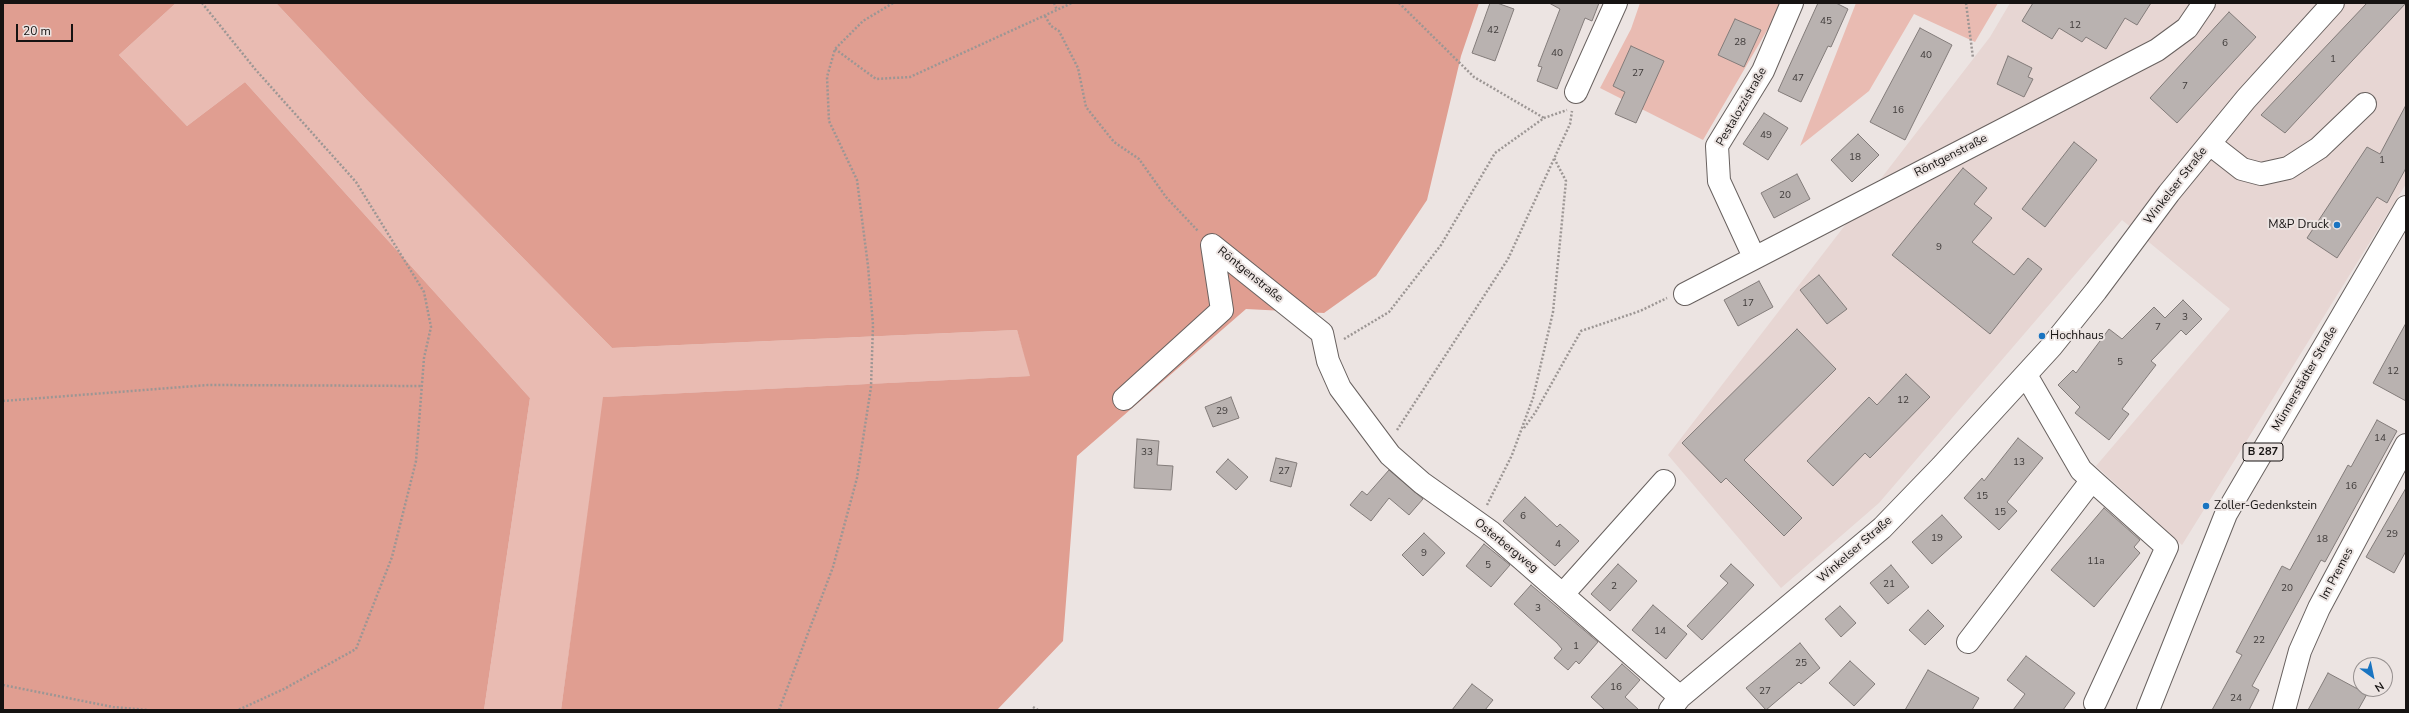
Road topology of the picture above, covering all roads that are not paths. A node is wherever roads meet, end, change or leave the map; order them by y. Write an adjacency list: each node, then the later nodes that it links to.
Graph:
1 (1616, 3): 5 (street)
2 (1792, 3): 9 (street, Pestalozzistraße)
3 (2204, 3): 9 (street, Röntgenstraße)
4 (2333, 3): 7 (street, Winkelser Straße)
5 (1576, 92)
6 (2365, 104): 7 (street)
7 (2210, 144): 11 (street, Winkelser Straße)
8 (2406, 207): 21 (street, Münnerstädter Straße / B 287)
9 (1754, 257): 10 (street, Röntgenstraße)
10 (1678, 295)
11 (2026, 375): 15 (street); 19 (street, Winkelser Straße)
12 (1340, 388): 13 (street, Röntgenstraße); 17 (street, Osterbergweg)
13 (1124, 399)
14 (2406, 445): 22 (street, Im Premes)
15 (2092, 480): 18 (street); 20 (street)
16 (1664, 481): 17 (street)
17 (1563, 594): 19 (street, Osterbergweg)
18 (1968, 642)
19 (1675, 704)
20 (2095, 704)
21 (2148, 710)
22 (2284, 710)

